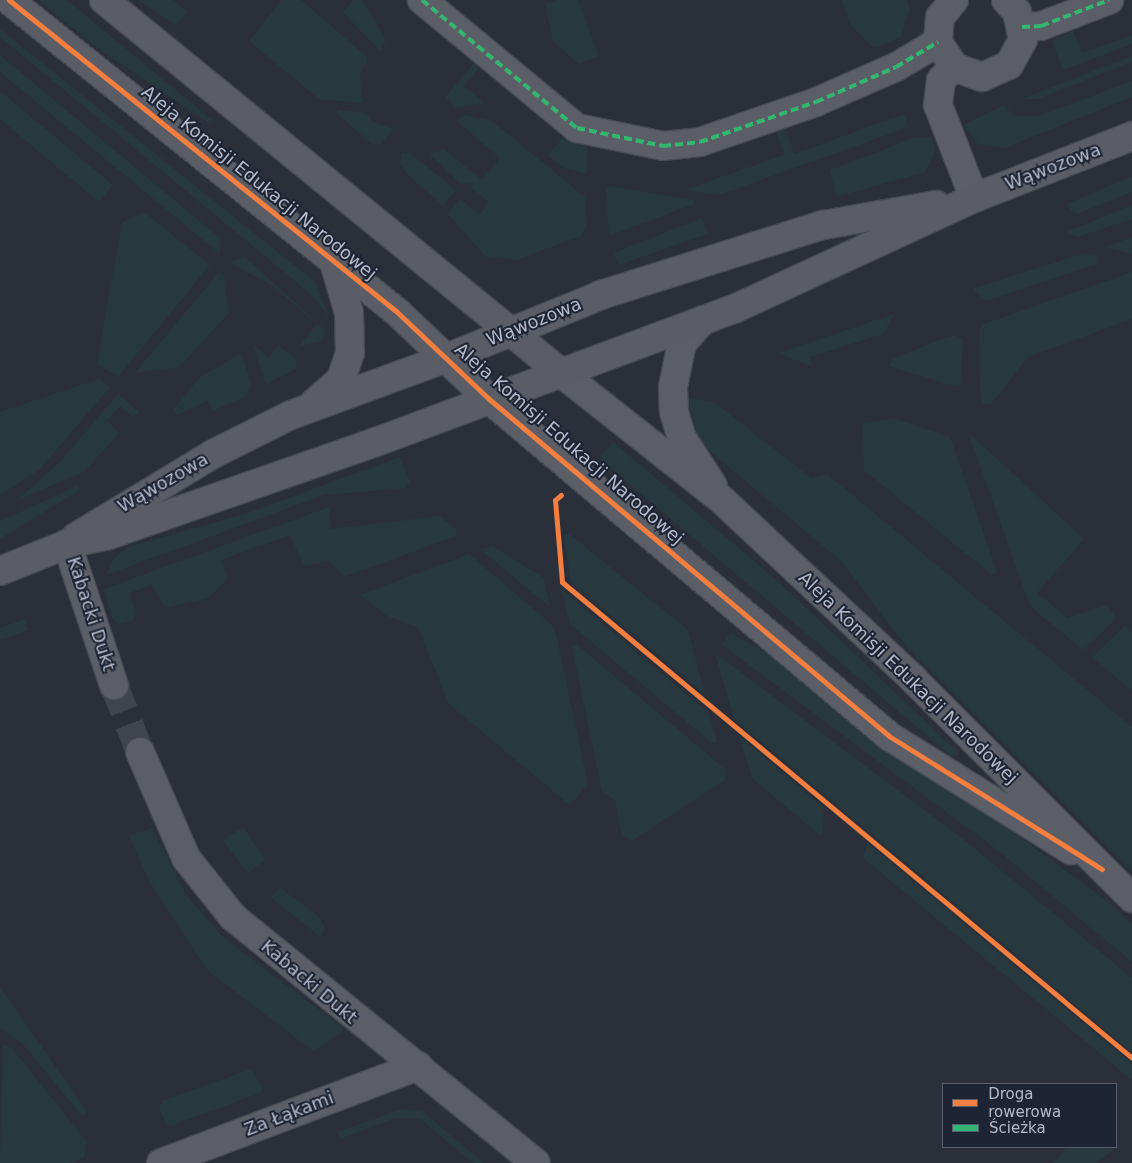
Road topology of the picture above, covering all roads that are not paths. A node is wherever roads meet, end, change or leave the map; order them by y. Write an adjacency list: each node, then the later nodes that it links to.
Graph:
1 (9, 0): 12 (street, Aleja Komisji Edukacji Narodowej)
2 (104, 0): 14 (street, Aleja Komisji Edukacji Narodowej)
3 (422, 0): 8 (street)
4 (954, 0): 8 (street)
5 (1006, 0): 7 (street)
6 (1109, 0): 7 (street)
7 (1022, 27): 9 (street)
8 (938, 42): 9 (street)
9 (954, 67): 11 (street)
10 (1132, 136): 11 (street, Wąwozowa)
11 (974, 198): 13 (street, Wąwozowa); 14 (street, Wąwozowa)
12 (333, 259): 15 (street, Aleja Komisji Edukacji Narodowej); 18 (street)
13 (703, 320): 16 (street, Wąwozowa); 19 (street, Wąwozowa)
14 (510, 332): 15 (street, Wąwozowa); 16 (street, Aleja Komisji Edukacji Narodowej)
15 (447, 358): 17 (street, Aleja Komisji Edukacji Narodowej); 18 (street, Wąwozowa)
16 (560, 372): 17 (street, Wąwozowa); 19 (street, Aleja Komisji Edukacji Narodowej)
17 (489, 399): 20 (street, Wąwozowa); 24 (street, Aleja Komisji Edukacji Narodowej)
18 (308, 409): 20 (street, Wąwozowa)
19 (722, 500): 24 (street, Aleja Komisji Edukacji Narodowej)
20 (67, 544): 21 (street, Wąwozowa); 22 (street, Kabacki Dukt)
21 (0, 572)
22 (114, 684)
23 (140, 752): 26 (street, Kabacki Dukt)
24 (1102, 869): 25 (street, Aleja Komisji Edukacji Narodowej)
25 (1132, 898)
26 (418, 1066): 27 (street, Za Łąkami); 28 (street, Kabacki Dukt)
27 (161, 1163)
28 (536, 1163)

